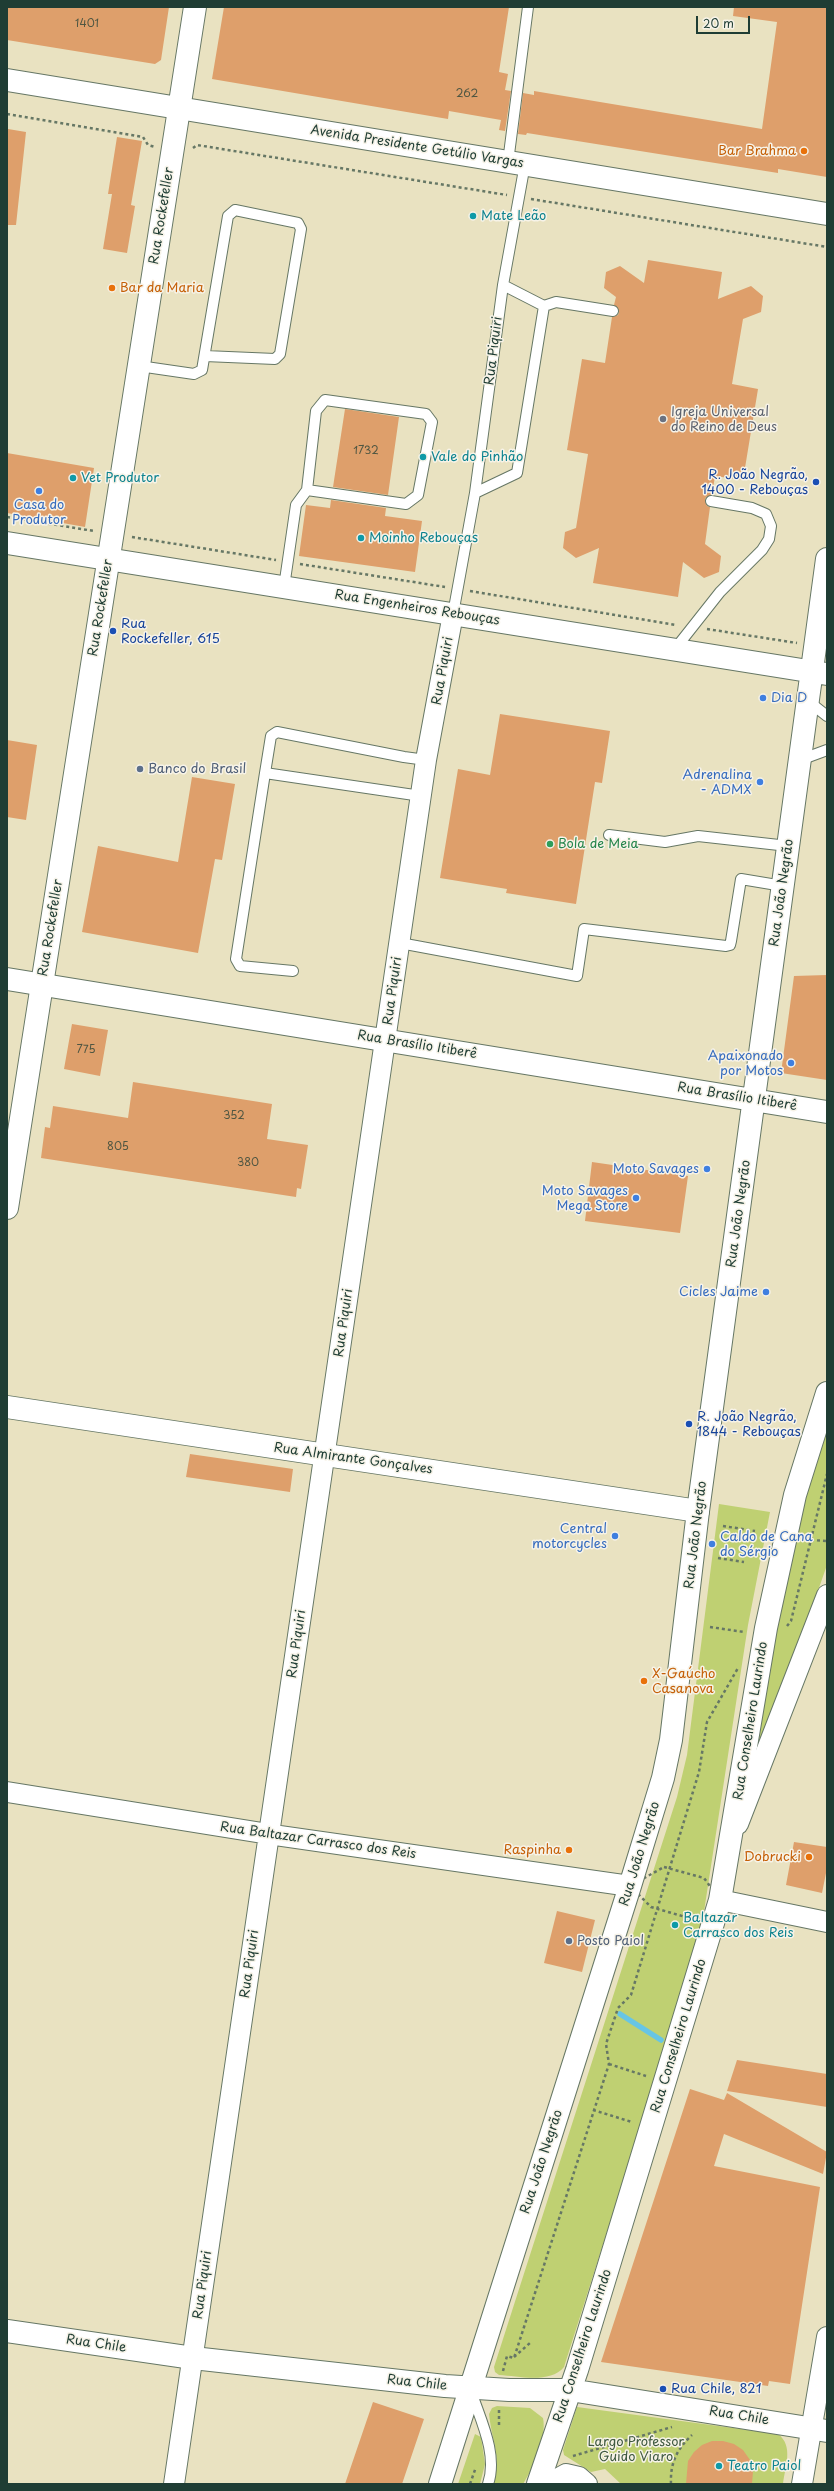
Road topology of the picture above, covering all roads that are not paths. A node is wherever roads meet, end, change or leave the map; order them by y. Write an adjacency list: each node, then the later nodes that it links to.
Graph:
1 (195, 7): 4 (main road, Rua Rockefeller)
2 (528, 7): 5 (lane, Rua Piquiri)
3 (7, 80): 4 (main road, Avenida Presidente Getúlio Vargas)
4 (179, 108): 5 (main road, Avenida Presidente Getúlio Vargas); 11 (main road, Rua Rockefeller)
5 (516, 163): 6 (main road, Avenida Presidente Getúlio Vargas); 7 (lane, Rua Piquiri)
6 (827, 214)
7 (503, 285): 8 (lane); 13 (lane, Rua Piquiri)
8 (544, 306): 9 (lane); 13 (lane)
9 (613, 311)
10 (205, 356): 10 (lane); 11 (lane)
11 (139, 366): 16 (main road, Rua Rockefeller)
12 (307, 490): 12 (lane); 18 (lane)
13 (476, 494): 19 (lane, Rua Piquiri)
14 (711, 501): 20 (lane)
15 (7, 543): 16 (main road, Rua Engenheiros Rebouças)
16 (109, 559): 18 (main road, Rua Engenheiros Rebouças); 35 (main road, Rua Rockefeller)
17 (827, 559): 21 (main road, Rua João Negrão)
18 (284, 587): 19 (main road, Rua Engenheiros Rebouças)
19 (453, 614): 20 (main road, Rua Engenheiros Rebouças); 25 (street, Rua Piquiri)
20 (675, 650): 21 (main road, Rua Engenheiros Rebouças)
21 (819, 672): 22 (main road, Rua João Negrão)
22 (808, 701): 23 (lane); 26 (main road, Rua João Negrão)
23 (827, 716)
24 (827, 750): 26 (lane)
25 (426, 760): 27 (lane); 28 (street, Rua Piquiri)
26 (800, 760): 30 (main road, Rua João Negrão)
27 (265, 773): 28 (lane); 33 (lane)
28 (421, 796): 32 (street, Rua Piquiri)
29 (609, 835): 30 (lane)
30 (788, 846): 31 (main road, Rua João Negrão)
31 (783, 886): 32 (lane); 37 (main road, Rua João Negrão)
32 (400, 943): 36 (street, Rua Piquiri)
33 (293, 971)
34 (7, 979): 35 (main road, Rua Brasílio Itiberê)
35 (42, 985): 36 (main road, Rua Brasílio Itiberê); 39 (main road, Rua Rockefeller)
36 (385, 1040): 37 (main road, Rua Brasílio Itiberê); 43 (street, Rua Piquiri)
37 (754, 1100): 38 (main road, Rua Brasílio Itiberê); 44 (main road, Rua João Negrão)
38 (827, 1112)
39 (12, 1142): 40 (main road, Rua Rockefeller)
40 (7, 1208)
41 (827, 1393): 48 (main road, Rua Conselheiro Laurindo)
42 (7, 1408): 43 (main road, Rua Almirante Gonçalves)
43 (325, 1455): 44 (main road, Rua Almirante Gonçalves); 47 (street, Rua Piquiri)
44 (698, 1511): 49 (main road, Rua João Negrão)
45 (827, 1595): 48 (street)
46 (7, 1792): 47 (street, Rua Baltazar Carrasco dos Reis)
47 (269, 1834): 49 (street, Rua Baltazar Carrasco dos Reis); 54 (street, Rua Piquiri)
48 (731, 1843): 50 (main road, Rua Conselheiro Laurindo)
49 (630, 1886): 55 (main road, Rua João Negrão)
50 (720, 1900): 51 (street); 56 (main road, Rua Conselheiro Laurindo)
51 (827, 1922)
52 (7, 2331): 54 (main road, Rua Chile)
53 (827, 2337): 57 (street)
54 (192, 2358): 55 (main road, Rua Chile); 58 (street, Rua Piquiri)
55 (470, 2388): 56 (main road, Rua Chile); 59 (main road, Rua João Negrão); 60 (lane)
56 (570, 2390): 57 (main road, Rua Chile); 61 (main road, Rua Conselheiro Laurindo)
57 (819, 2430): 64 (street)
58 (174, 2484)
59 (440, 2484)
60 (488, 2484)
61 (538, 2484)
62 (548, 2484): 63 (street)
63 (587, 2484)
64 (802, 2484)

